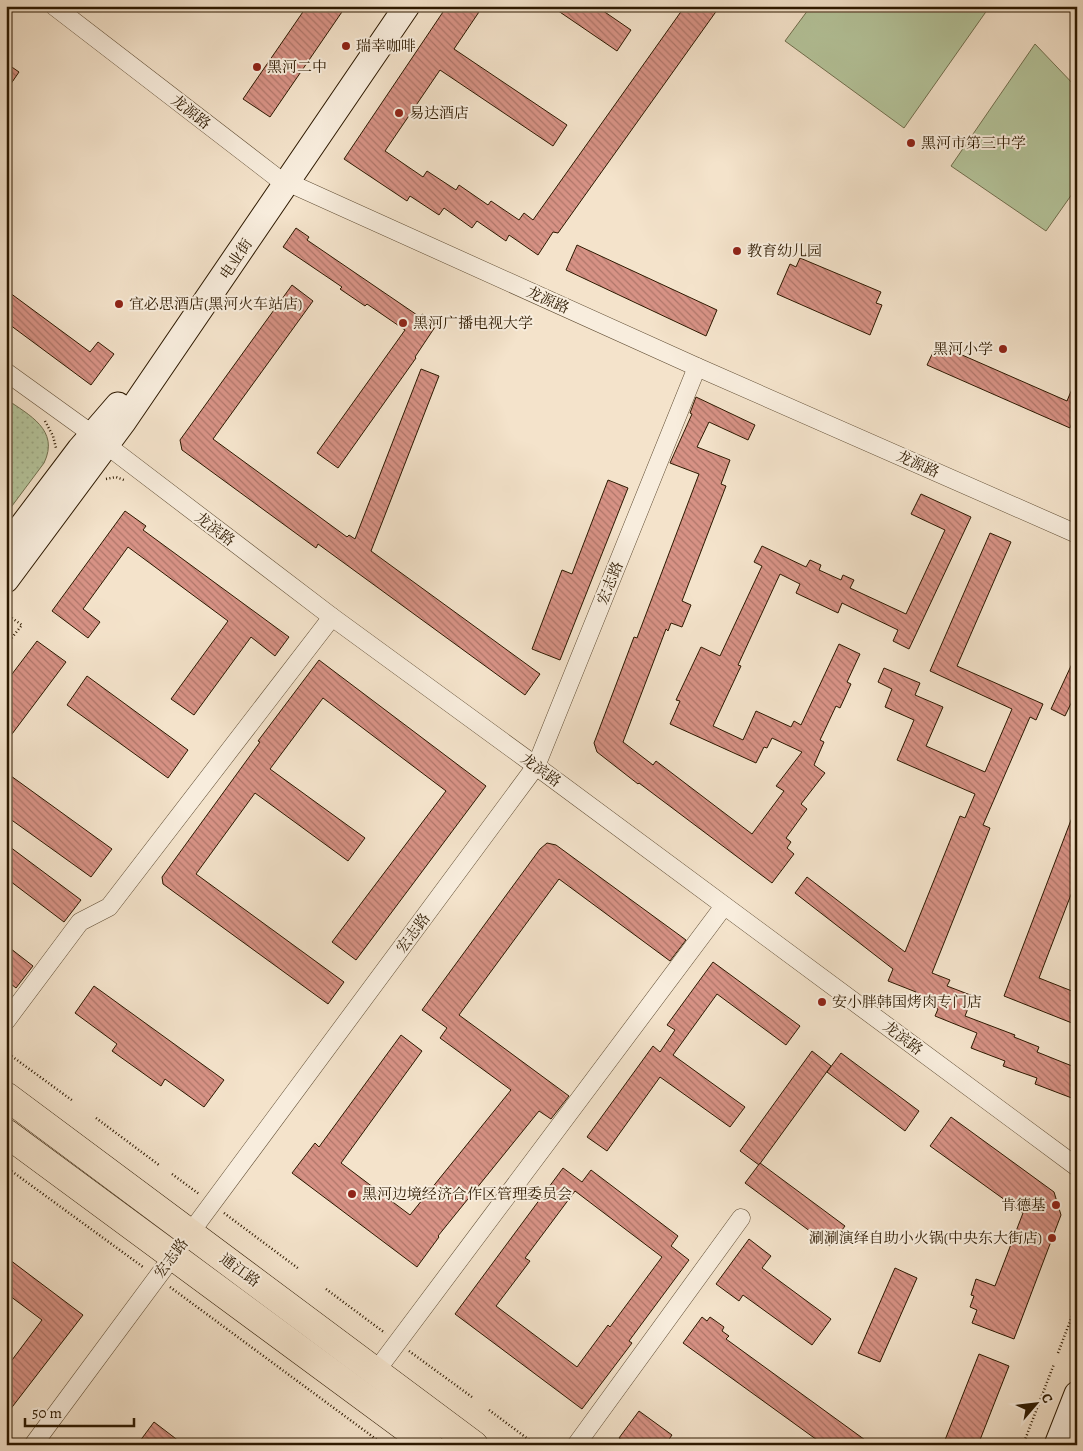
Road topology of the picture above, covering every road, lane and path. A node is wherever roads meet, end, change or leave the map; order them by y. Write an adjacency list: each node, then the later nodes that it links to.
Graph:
1 (54, 6): 4 (street, 龙源路)
2 (390, 6): 4 (street, 电业街)
3 (407, 6): 4 (street, 电业街)
4 (282, 180): 5 (street, 龙源路); 8 (street, 电业街)
5 (697, 367): 12 (street, 龙源路); 18 (street, 宏志路)
6 (6, 372): 8 (street, 龙滨路)
7 (38, 415): 9 (path)
8 (99, 440): 13 (street, 电业街); 14 (street, 电业街); 16 (street, 龙滨路)
9 (56, 454)
10 (128, 481): 11 (path)
11 (102, 482)
12 (1077, 534)
13 (6, 548)
14 (6, 580)
15 (6, 614): 17 (path)
16 (332, 617): 18 (street, 龙滨路); 20 (street)
17 (6, 645)
18 (536, 766): 19 (street, 龙滨路); 33 (street, 宏志路)
19 (724, 906): 28 (street, 龙滨路); 44 (street)
20 (6, 1021)
21 (6, 1052): 23 (path)
22 (6, 1096): 33 (main road, 通江路)
23 (73, 1101)
24 (96, 1118): 26 (path)
25 (6, 1133): 34 (main road, 通江路)
26 (159, 1165)
27 (6, 1167): 35 (path)
28 (1077, 1167)
29 (172, 1174): 30 (path)
30 (199, 1194)
31 (219, 1209): 36 (path)
32 (741, 1218): 53 (street)
33 (190, 1233): 34 (street, 宏志路); 44 (main road, 通江路)
34 (172, 1256): 48 (street, 宏志路); 50 (main road, 通江路)
35 (143, 1267)
36 (299, 1269)
37 (170, 1287): 49 (path)
38 (326, 1289): 40 (path)
39 (1077, 1303): 42 (path)
40 (386, 1334)
41 (404, 1347): 46 (path)
42 (1058, 1353)
43 (1054, 1364): 54 (path)
44 (376, 1371): 51 (main road, 通江路)
45 (1077, 1394): 55 (street)
46 (472, 1397)
47 (489, 1410): 52 (path)
48 (33, 1445)
49 (384, 1445)
50 (429, 1445)
51 (474, 1445)
52 (536, 1445)
53 (576, 1445)
54 (1023, 1445)
55 (1057, 1445)

